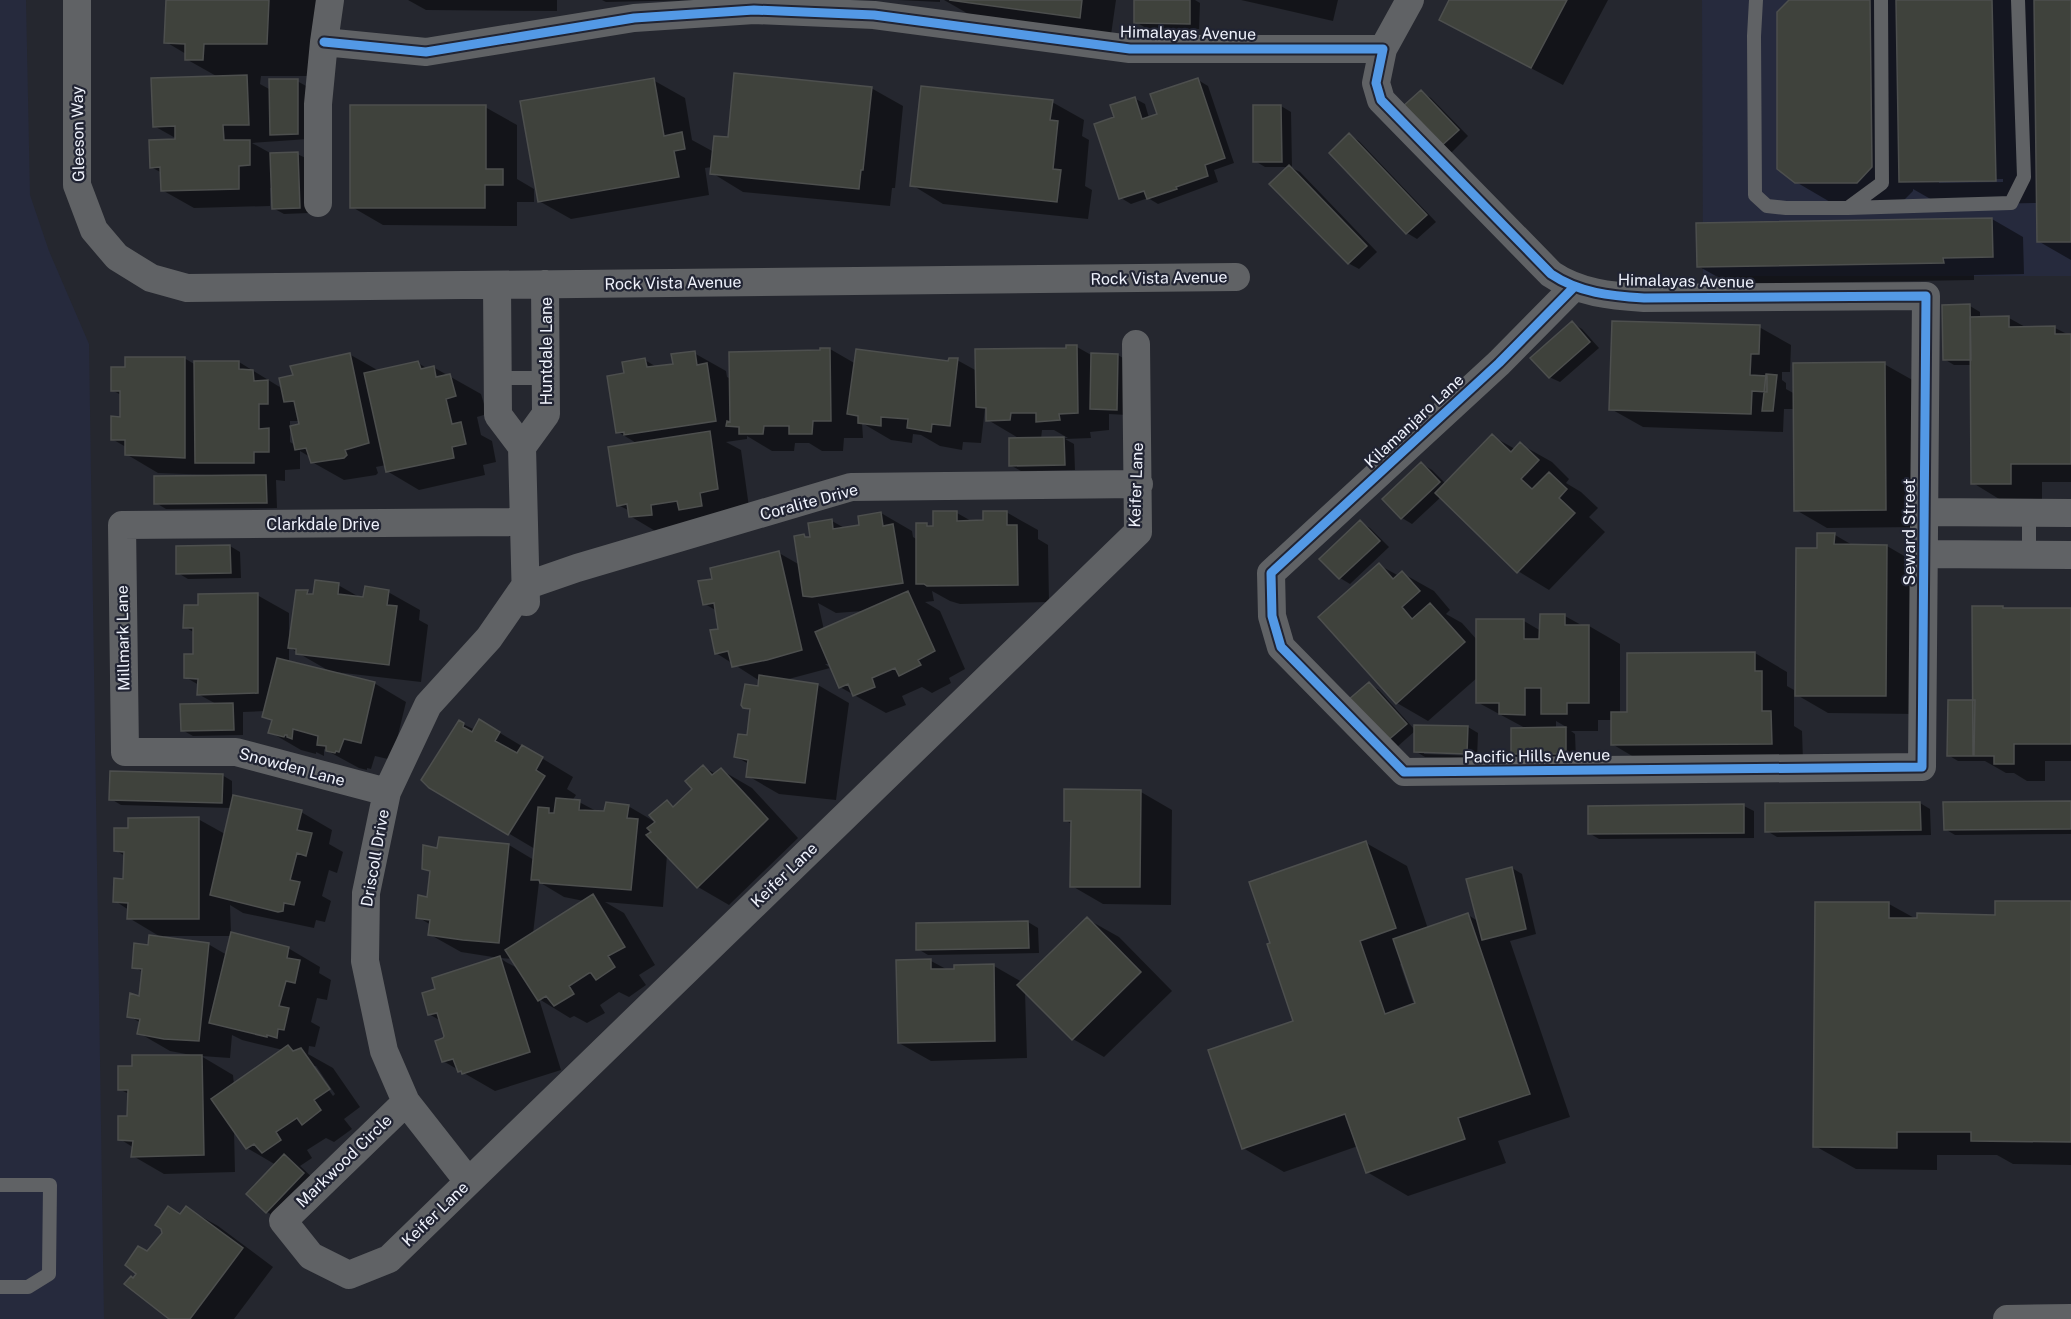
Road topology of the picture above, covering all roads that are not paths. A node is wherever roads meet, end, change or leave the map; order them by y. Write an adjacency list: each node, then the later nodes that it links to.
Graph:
1 (77, 0): 11 (street, Gleeson Way)
2 (330, 0): 7 (street)
3 (1410, 0): 8 (street)
4 (1755, 0): 10 (lane)
5 (1881, 0): 10 (lane)
6 (2018, 0): 10 (lane)
7 (324, 42): 8 (street, Himalayas Avenue); 9 (street)
8 (1383, 50): 15 (street, Himalayas Avenue)
9 (318, 203)
10 (1848, 208)
11 (117, 257): 14 (street, Rock Vista Avenue)
12 (1236, 278): 13 (street, Rock Vista Avenue)
13 (546, 284): 14 (street, Rock Vista Avenue); 19 (street, Huntdale Lane)
14 (496, 285): 18 (street)
15 (1574, 287): 16 (street, Himalayas Avenue); 30 (street, Kilamanjaro Lane)
16 (1926, 296): 22 (street, Seward Street)
17 (1136, 344): 21 (street, Keifer Lane)
18 (497, 378): 19 (lane); 20 (street)
19 (546, 378): 20 (street, Huntdale Lane)
20 (522, 447): 25 (street)
21 (1139, 484): 31 (street, Coralite Drive); 36 (street, Keifer Lane)
22 (1924, 512): 23 (street); 27 (street, Seward Street)
23 (2029, 513): 24 (street); 29 (lane)
24 (2071, 513)
25 (524, 522): 26 (street, Clarkdale Drive); 31 (street)
26 (122, 525): 32 (street, Millmark Lane)
27 (1924, 554): 29 (street); 33 (street, Seward Street)
28 (2071, 555): 29 (street)
29 (2029, 556)
30 (1271, 573): 33 (street, Pacific Hills Avenue)
31 (525, 595): 34 (street, Driscoll Drive)
32 (125, 752): 34 (street, Snowden Lane)
33 (1922, 767)
34 (387, 792): 35 (street, Driscoll Drive)
35 (405, 1102): 36 (street, Driscoll Drive); 38 (street, Markwood Circle)
36 (468, 1181): 38 (street, Keifer Lane)
37 (0, 1185): 39 (lane)
38 (283, 1221)
39 (0, 1287)
40 (2071, 1318): 41 (street)
41 (2007, 1319)

